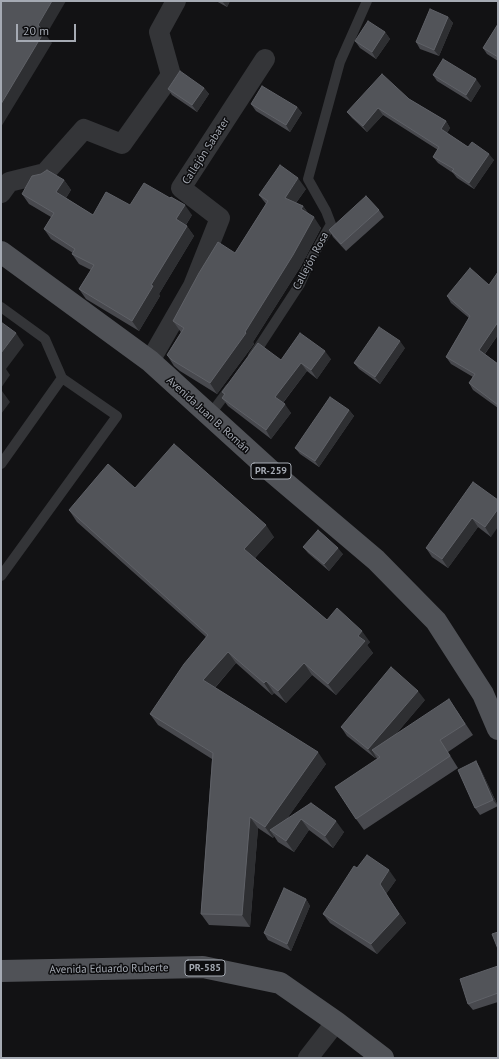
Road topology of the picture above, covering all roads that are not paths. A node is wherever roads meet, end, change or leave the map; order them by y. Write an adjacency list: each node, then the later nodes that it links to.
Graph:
1 (176, 1): 4 (street)
2 (367, 1): 8 (lane, Callejón Rosa)
3 (265, 59): 7 (street, Callejón Sabater)
4 (1, 194)
5 (1, 252): 7 (main road, Avenida Juan B. Román / PR-259)
6 (1, 307): 9 (lane)
7 (150, 362): 11 (main road, Avenida Juan B. Román / PR-259)
8 (246, 367)
9 (62, 378): 12 (lane); 13 (lane)
10 (237, 379): 11 (lane)
11 (209, 416): 14 (main road, Avenida Juan B. Román / PR-259)
12 (1, 464)
13 (1, 576)
14 (498, 728)
15 (1, 971): 16 (main road, Avenida Eduardo Ruberte / PR-585)
16 (336, 1022): 17 (street); 18 (main road, Avenida Eduardo Ruberte / PR-585)
17 (308, 1058)
18 (383, 1058)

